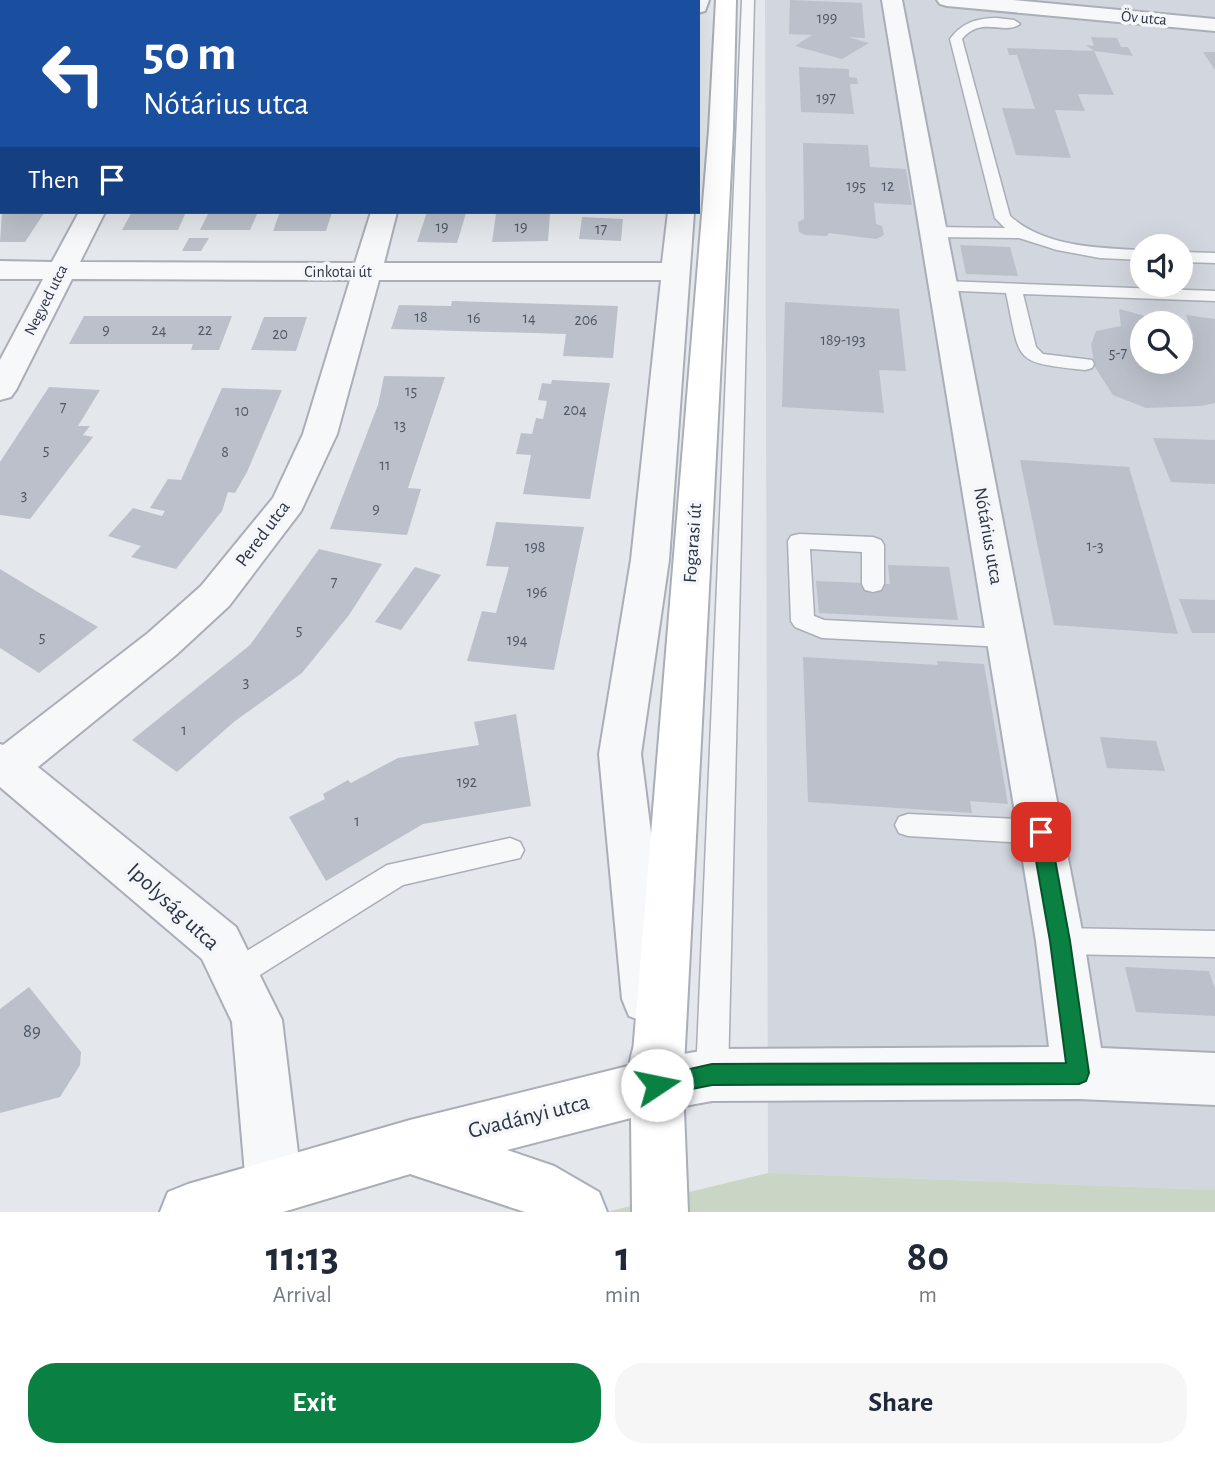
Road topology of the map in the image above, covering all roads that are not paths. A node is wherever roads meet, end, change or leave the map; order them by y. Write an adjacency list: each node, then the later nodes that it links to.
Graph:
1 (726, 0): 36 (main road, Fogarasi út)
2 (748, 0): 34 (lane)
3 (892, 0): 10 (street, Nótárius utca)
4 (947, 0): 6 (street, Öv utca)
5 (1014, 24): 11 (lane)
6 (1215, 25)
7 (91, 214): 16 (street, Negyed utca)
8 (383, 214): 17 (street, Pered utca)
9 (681, 214): 18 (street, Fogarasi út)
10 (933, 232): 11 (lane); 19 (street, Nótárius utca)
11 (1020, 233): 12 (lane)
12 (1130, 254)
13 (1193, 257): 14 (lane)
14 (1215, 258)
15 (0, 270): 16 (street, Cinkotai út)
16 (61, 270): 17 (street, Cinkotai út); 23 (street, Negyed utca)
17 (366, 272): 18 (street, Cinkotai út); 26 (street, Pered utca)
18 (676, 272): 36 (street, Fogarasi út)
19 (943, 286): 20 (lane); 25 (street, Nótárius utca)
20 (1013, 288): 21 (lane); 22 (lane)
21 (1215, 296)
22 (1085, 365)
23 (0, 390)
24 (873, 584): 25 (lane)
25 (1006, 638): 28 (street, Nótárius utca)
26 (4, 764): 32 (street, Ipolyság utca)
27 (908, 825): 28 (lane)
28 (1041, 832): 30 (street, Nótárius utca)
29 (510, 850): 32 (lane)
30 (1060, 941): 31 (lane); 33 (street, Nótárius utca)
31 (1215, 944)
32 (234, 975): 38 (street, Ipolyság utca)
33 (1079, 1073): 34 (street, Gvadányi utca); 35 (street, Gvadányi utca)
34 (712, 1074): 36 (street, Gvadányi utca)
35 (1215, 1079)
36 (657, 1085): 37 (main road, Gvadányi utca); 41 (main road, Fogarasi út)
37 (410, 1147): 38 (main road, Gvadányi utca); 40 (main road)
38 (274, 1186): 39 (main road, Gvadányi utca)
39 (188, 1212)
40 (579, 1212)
41 (660, 1212)

